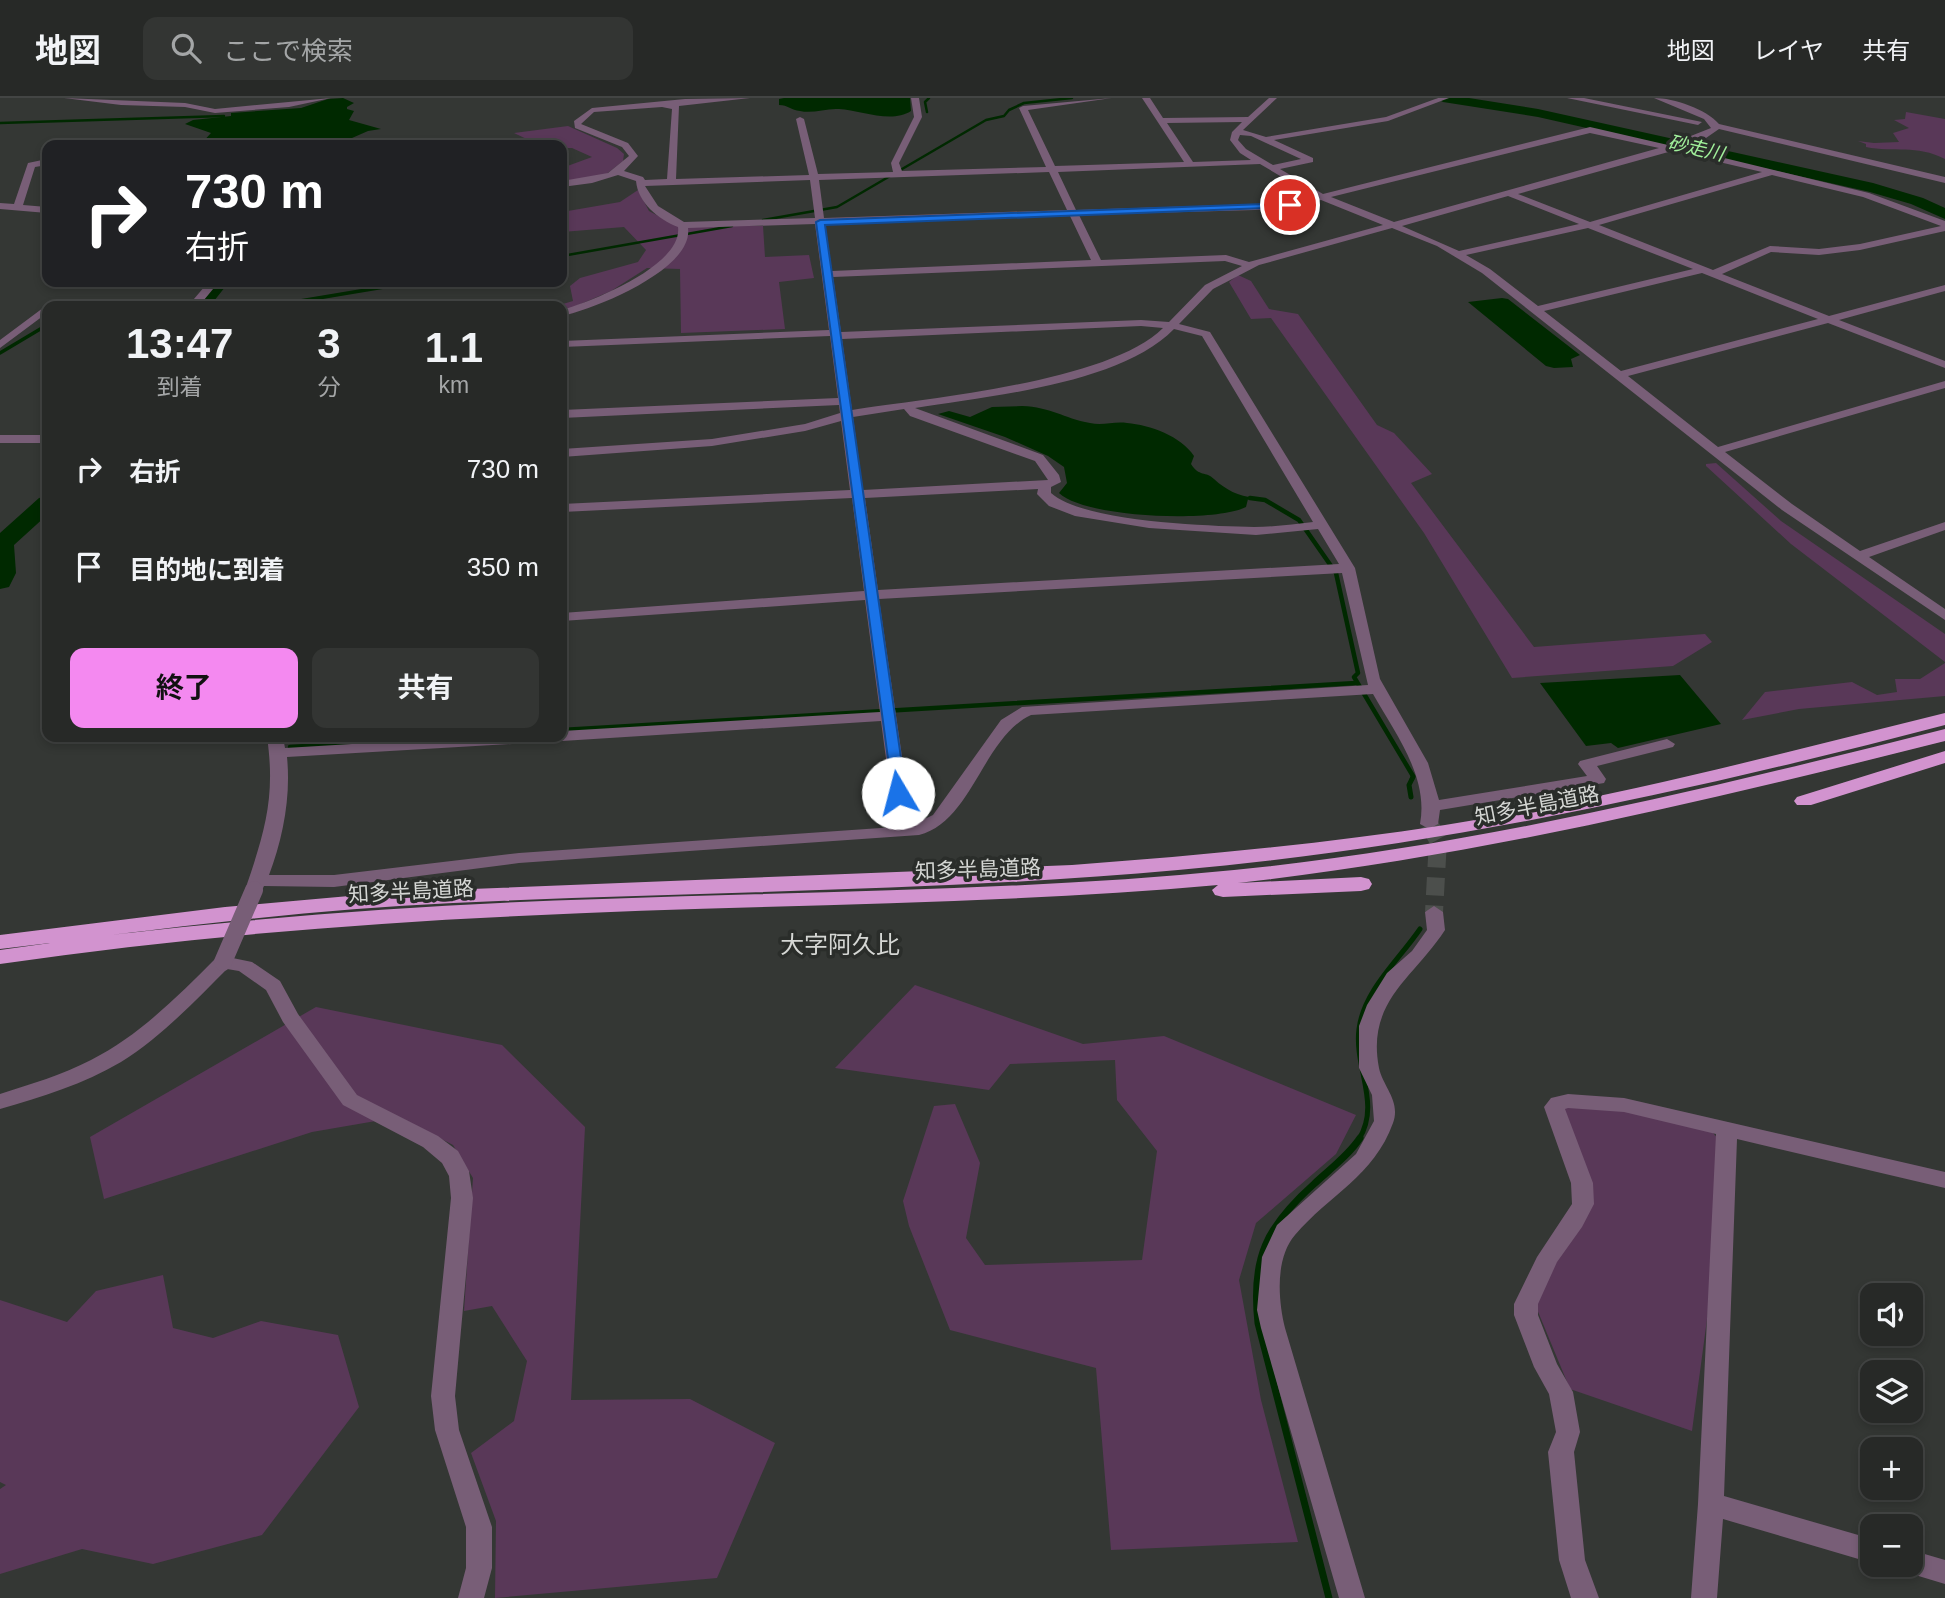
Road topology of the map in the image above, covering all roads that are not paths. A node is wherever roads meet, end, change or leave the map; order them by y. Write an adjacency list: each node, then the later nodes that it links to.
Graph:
1 (68, 98): 13 (street)
2 (327, 98): 13 (street)
3 (746, 98): 14 (street)
4 (915, 98): 29 (street)
5 (1060, 98): 12 (street)
6 (1108, 98): 26 (street)
7 (1146, 98): 17 (street)
8 (1273, 98): 15 (street)
9 (1571, 98): 18 (street)
10 (1658, 98): 18 (street)
11 (1443, 99): 20 (street)
12 (1021, 100)
13 (255, 102)
14 (657, 102): 27 (street); 32 (street)
15 (1252, 118): 17 (street); 19 (street)
16 (800, 119): 30 (street)
17 (1161, 121): 24 (street)
18 (1715, 125): 21 (street); 31 (street)
19 (1236, 132): 20 (street); 22 (street)
20 (1266, 139): 25 (street)
21 (1675, 147): 28 (street); 35 (street); 36 (street)
22 (1259, 162): 24 (street); 25 (street)
23 (42, 163): 38 (street)
24 (1191, 165): 26 (street)
25 (1271, 168): 36 (street)
26 (1052, 169): 29 (street); 40 (street)
27 (615, 171): 33 (street); 34 (street)
28 (1773, 172): 44 (street); 45 (street)
29 (898, 174): 30 (street)
30 (814, 178): 32 (street); 41 (street)
31 (1945, 180)
32 (671, 182): 34 (street)
33 (567, 183)
34 (640, 183): 42 (street)
35 (1508, 193): 43 (street); 44 (street)
36 (1322, 197): 40 (street); 43 (street)
37 (0, 206): 38 (street)
38 (18, 207): 39 (street)
39 (42, 210)
40 (1074, 214): 41 (street); 47 (street)
41 (820, 222): 42 (street); 50 (street)
42 (683, 225): 57 (street)
43 (1390, 225): 46 (street); 48 (street)
44 (1589, 225): 46 (street); 49 (street)
45 (1945, 226): 49 (street)
46 (1457, 254): 56 (street)
47 (1097, 263): 48 (street); 50 (street)
48 (1249, 265): 60 (street)
49 (1707, 272): 56 (street); 59 (street)
50 (828, 274): 61 (street)
51 (66, 287): 54 (street)
52 (210, 287): 55 (street)
53 (1945, 288): 59 (street)
54 (55, 301)
55 (197, 301)
56 (1535, 310): 65 (street)
57 (567, 312)
58 (42, 313): 63 (street)
59 (1830, 319): 64 (street); 65 (street)
60 (1172, 325): 61 (street); 68 (street); 78 (street)
61 (835, 334): 62 (street); 67 (street)
62 (567, 344)
63 (0, 345)
64 (1945, 365)
65 (1620, 375): 73 (street)
66 (1945, 384): 73 (street)
67 (844, 401): 69 (street); 70 (street)
68 (906, 406): 70 (street); 75 (street)
69 (567, 414)
70 (846, 415): 74 (street); 76 (street)
71 (0, 439): 72 (street)
72 (42, 439)
73 (1717, 451): 80 (street)
74 (567, 453)
75 (1045, 485): 76 (street); 78 (street)
76 (857, 494): 77 (street); 82 (street)
77 (567, 509)
78 (1322, 525): 81 (street)
79 (1945, 526): 80 (street)
80 (1858, 556): 83 (street)
81 (1348, 568): 82 (street); 85 (street)
82 (873, 594): 84 (street); 86 (street)
83 (1945, 616)
84 (567, 618)
85 (1377, 689): 95 (street); 97 (street)
86 (888, 716): 89 (street); 97 (street)
87 (1945, 719): 102 (highway, 知多半島道路)
88 (1945, 735): 100 (highway, 知多半島道路)
89 (567, 736)
90 (378, 742): 92 (street)
91 (1667, 744): 95 (street)
92 (277, 745): 99 (street)
93 (1945, 757): 94 (highway)
94 (1804, 801)
95 (1432, 806): 96 (street)
96 (1429, 824)
97 (904, 832): 99 (street)
98 (1361, 884): 100 (highway)
99 (256, 885): 104 (street, bridge)
100 (965, 894): 103 (highway, 知多半島道路)
101 (1434, 912): 113 (street)
102 (0, 942)
103 (0, 957)
104 (223, 962): 105 (street); 112 (street)
105 (0, 1102)
106 (1727, 1129): 107 (street); 108 (street); 114 (street)
107 (1945, 1180)
108 (1711, 1504): 109 (street); 115 (street)
109 (1860, 1547)
110 (1923, 1566): 111 (street)
111 (1945, 1572)
112 (471, 1598)
113 (1352, 1598)
114 (1586, 1598)
115 (1704, 1598)

